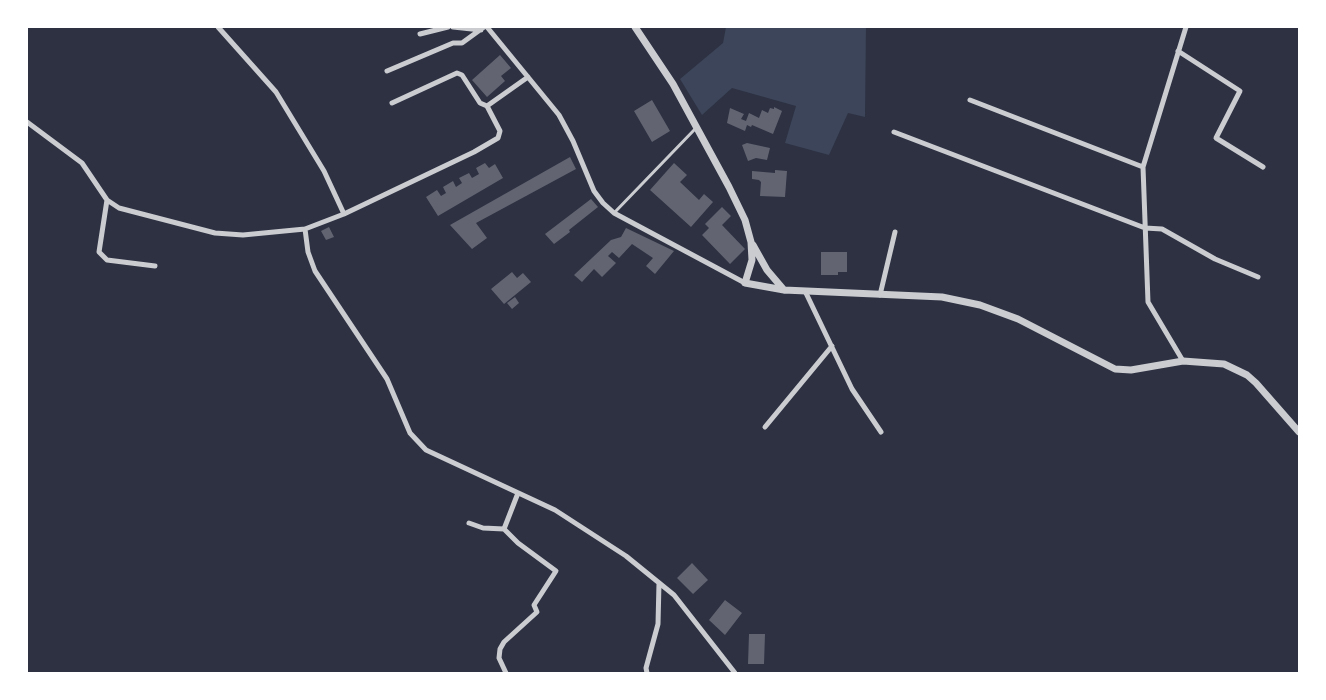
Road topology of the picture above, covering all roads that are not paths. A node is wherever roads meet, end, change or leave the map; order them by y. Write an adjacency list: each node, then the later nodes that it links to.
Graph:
1 (218, 27): 21 (street)
2 (448, 27): 7 (street)
3 (453, 27): 6 (street)
4 (635, 27): 15 (street)
5 (1186, 27): 8 (street)
6 (484, 28): 9 (street); 10 (street)
7 (420, 34)
8 (1178, 51): 17 (street); 18 (street)
9 (387, 71)
10 (528, 77): 13 (street); 20 (street)
11 (969, 100): 17 (street)
12 (392, 103): 13 (street)
13 (487, 106): 21 (street)
14 (27, 122): 19 (street)
15 (697, 128): 20 (lane); 25 (street)
16 (894, 132): 22 (street)
17 (1143, 167): 22 (street)
18 (1263, 167)
19 (107, 200): 23 (street); 26 (street)
20 (614, 213): 28 (street)
21 (344, 214): 23 (street)
22 (1145, 228): 27 (street); 33 (street)
23 (305, 229): 37 (street)
24 (895, 232): 31 (street)
25 (751, 242): 28 (street); 29 (street)
26 (155, 266)
27 (1258, 277)
28 (745, 283): 29 (street)
29 (784, 290): 30 (street)
30 (805, 291): 31 (street); 32 (street)
31 (880, 295): 33 (street)
32 (832, 346): 34 (street); 35 (street)
33 (1184, 361): 36 (street)
34 (765, 427)
35 (881, 432)
36 (1299, 432)
37 (518, 493): 39 (street); 40 (street)
38 (469, 523): 39 (street)
39 (504, 529): 41 (street)
40 (659, 583): 42 (street); 43 (street)
41 (506, 673)
42 (647, 673)
43 (735, 673)

